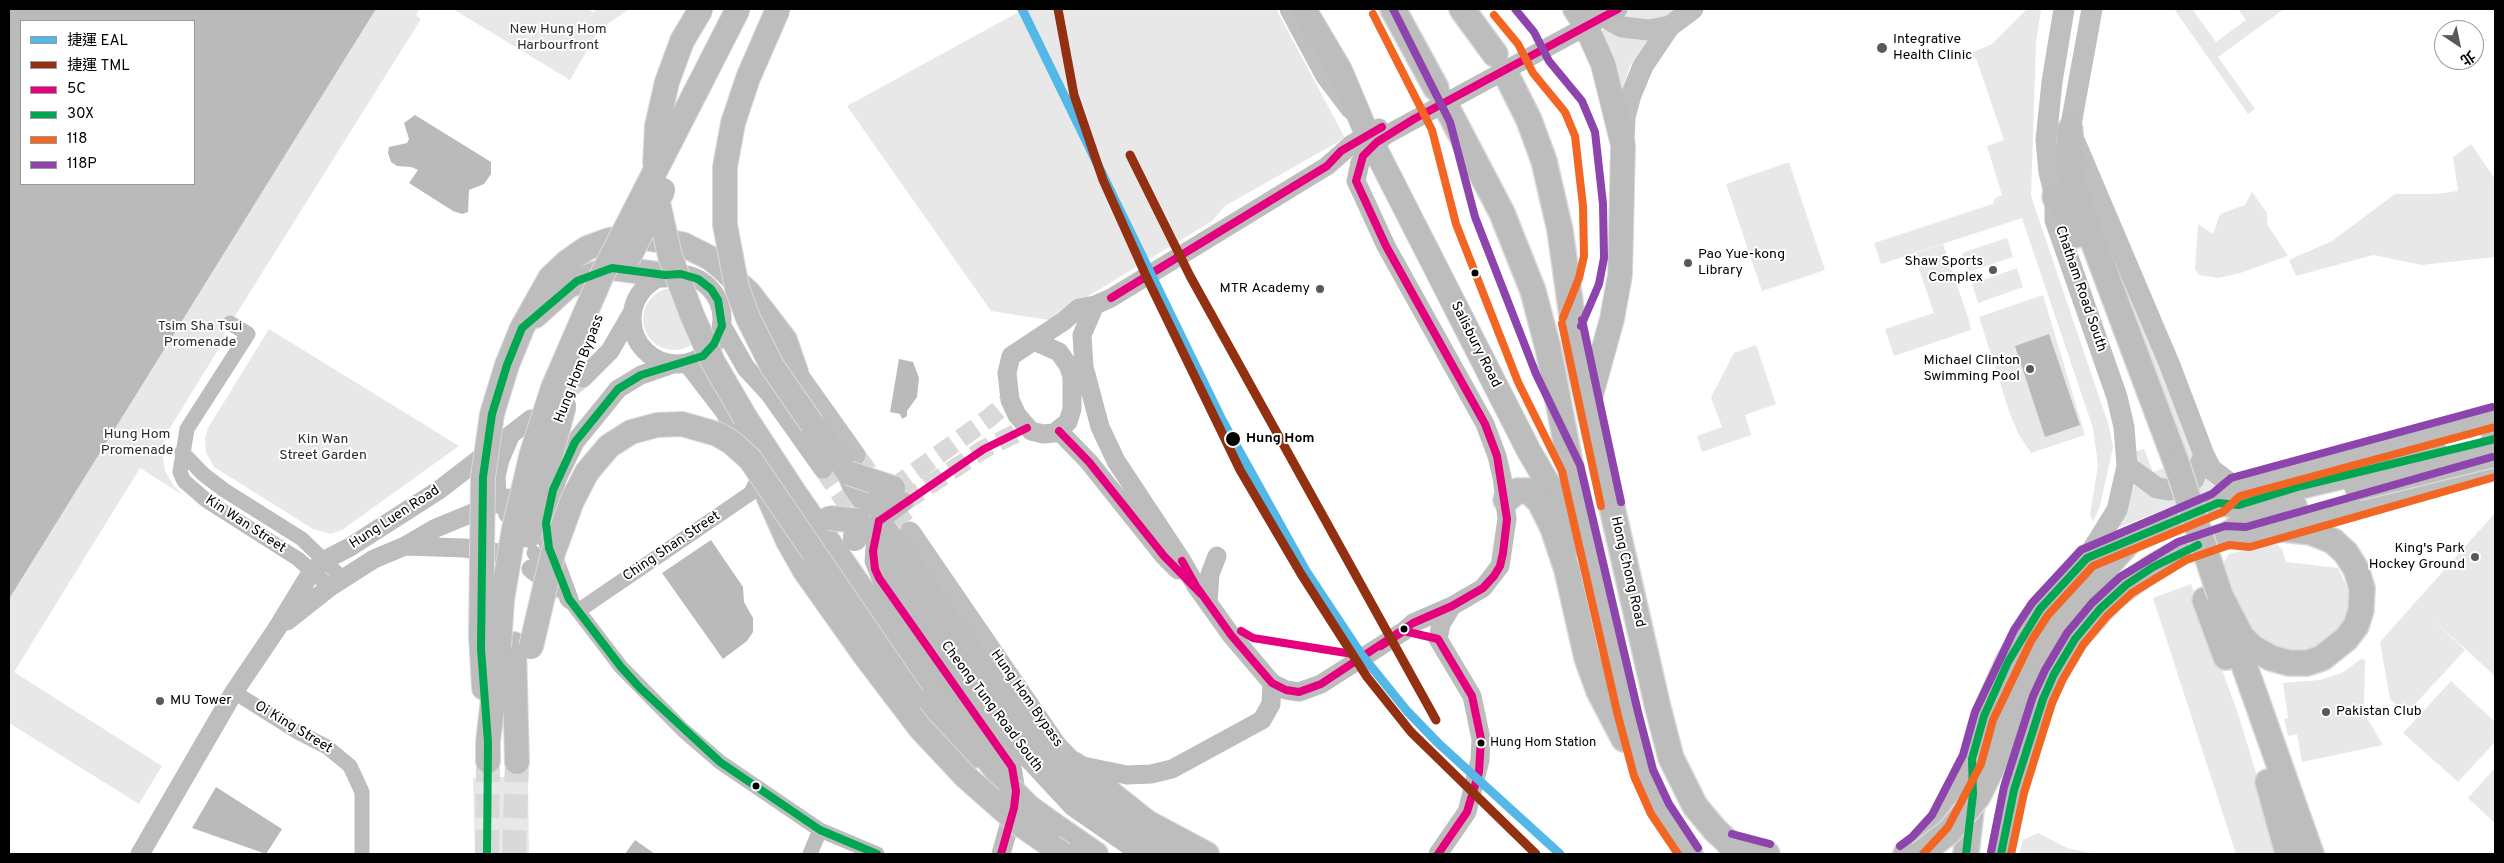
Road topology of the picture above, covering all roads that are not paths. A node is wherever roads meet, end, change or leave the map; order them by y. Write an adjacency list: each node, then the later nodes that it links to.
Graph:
1 (701, 9): 56 (main road, bridge)
2 (738, 9): 30 (main road, Hung Hom Bypass, bridge)
3 (756, 9): 85 (main road, Hung Hom Bypass, bridge)
4 (778, 9): 44 (main road, Hung Hom Bypass, bridge)
5 (1290, 9): 18 (main road, Salisbury Road)
6 (1304, 9): 18 (main road, Salisbury Road)
7 (1393, 9): 67 (highway)
8 (1462, 9): 16 (highway)
9 (1575, 9): 20 (main road, Hong Chong Road)
10 (1596, 9): 15 (main road); 21 (street, bridge)
11 (1618, 9): 22 (street, bridge)
12 (1693, 9): 15 (main road)
13 (2064, 9): 23 (main road, Chatham Road South)
14 (2092, 9): 19 (main road)
15 (1670, 26): 20 (main road)
16 (1495, 54)
17 (1510, 82): 36 (highway)
18 (1364, 126): 67 (main road, Salisbury Road)
19 (2070, 130): 43 (main road); 45 (highway)
20 (1623, 145): 36 (main road, Hong Chong Road)
21 (1327, 166): 22 (street); 26 (street)
22 (1358, 172): 54 (street)
23 (2055, 197): 45 (highway); 46 (main road, Chatham Road South)
24 (665, 276): 25 (street); 27 (street); 30 (main road)
25 (718, 300): 29 (street); 34 (street)
26 (1095, 305): 31 (street); 72 (street)
27 (632, 313): 32 (street); 35 (street)
28 (230, 324): 69 (street, Kin Wan Street)
29 (722, 326): 32 (street); 33 (street)
30 (522, 328): 34 (main road)
31 (1034, 341): 38 (street); 38 (street)
32 (688, 361): 33 (street); 40 (street); 42 (street)
33 (746, 368): 49 (street)
34 (796, 372): 44 (main road)
35 (583, 378)
36 (1589, 402): 88 (highway, Hong Chong Road)
37 (531, 419): 39 (street, Hung Luen Road)
38 (1059, 431): 72 (street)
39 (514, 432): 55 (street); 69 (street, Hung Luen Road)
40 (740, 437)
41 (2493, 438): 51 (highway, bridge); 53 (main road)
42 (575, 442): 47 (street, Hung Hom Bypass); 75 (street)
43 (2204, 455): 46 (main road); 53 (main road)
44 (852, 464): 52 (main road, bridge); 57 (main road, Hung Hom Bypass)
45 (2168, 465): 73 (highway, bridge)
46 (2127, 466): 65 (main road, Chatham Road South)
47 (549, 467)
48 (2495, 467): 58 (main road)
49 (823, 469)
50 (761, 479): 75 (street, Ching Shan Street); 94 (main road, bridge)
51 (2355, 481): 53 (highway); 60 (highway)
52 (898, 495): 57 (street, bridge)
53 (2226, 495): 61 (highway, Chatham Road South)
54 (1506, 500): 76 (street); 84 (highway)
55 (505, 505): 62 (street, Hung Luen Road)
56 (807, 510): 57 (main road, bridge); 70 (main road)
57 (868, 516): 70 (main road, bridge); 89 (street, bridge); 97 (main road, Hung Hom Bypass)
58 (2274, 528): 60 (main road); 73 (highway)
59 (910, 532): 83 (main road, Hung Hom Bypass)
60 (2228, 535): 105 (highway)
61 (2131, 539): 65 (highway, Chatham Road South); 103 (highway, bridge)
62 (405, 546): 63 (street); 71 (street, Hung Luen Road)
63 (498, 553)
64 (1216, 556): 74 (street)
65 (2087, 558): 82 (highway, Chatham Road South)
66 (885, 559): 96 (street, Cheong Tung Road South)
67 (1592, 560): 84 (highway)
68 (532, 561): 75 (street)
69 (319, 566): 71 (street, Kin Wan Street); 77 (street, Hung Luen Road)
70 (851, 571): 85 (main road)
71 (336, 583): 77 (street, Hung Luen Road)
72 (1196, 586): 74 (street)
73 (2213, 598): 106 (highway); 107 (highway)
74 (1208, 603): 80 (street)
75 (573, 605): 87 (street)
76 (1452, 606): 78 (street); 79 (street)
77 (276, 630): 81 (street, Hung Luen Road)
78 (1404, 631): 79 (street); 80 (street)
79 (1438, 639): 99 (street)
80 (1272, 683): 83 (street)
81 (234, 692): 90 (street, Hung Luen Road); 91 (street, Oi King Street)
82 (1972, 759): 102 (highway); 104 (highway, Chatham Road South)
83 (1074, 764): 98 (main road)
84 (1644, 773): 100 (highway)
85 (1011, 789): 95 (main road, bridge)
86 (1026, 823): 89 (street)
87 (820, 830): 92 (street); 93 (street)
88 (1735, 849): 101 (highway)
89 (1003, 850)
90 (140, 854)
91 (362, 854)
92 (810, 854)
93 (877, 854)
94 (1064, 854)
95 (1096, 854)
96 (1141, 854)
97 (1174, 854)
98 (1207, 854)
99 (1438, 854)
100 (1690, 854)
101 (1767, 854)
102 (1906, 854)
103 (1920, 854)
104 (1966, 854)
105 (2001, 854)
106 (2288, 854)
107 (2311, 854)

